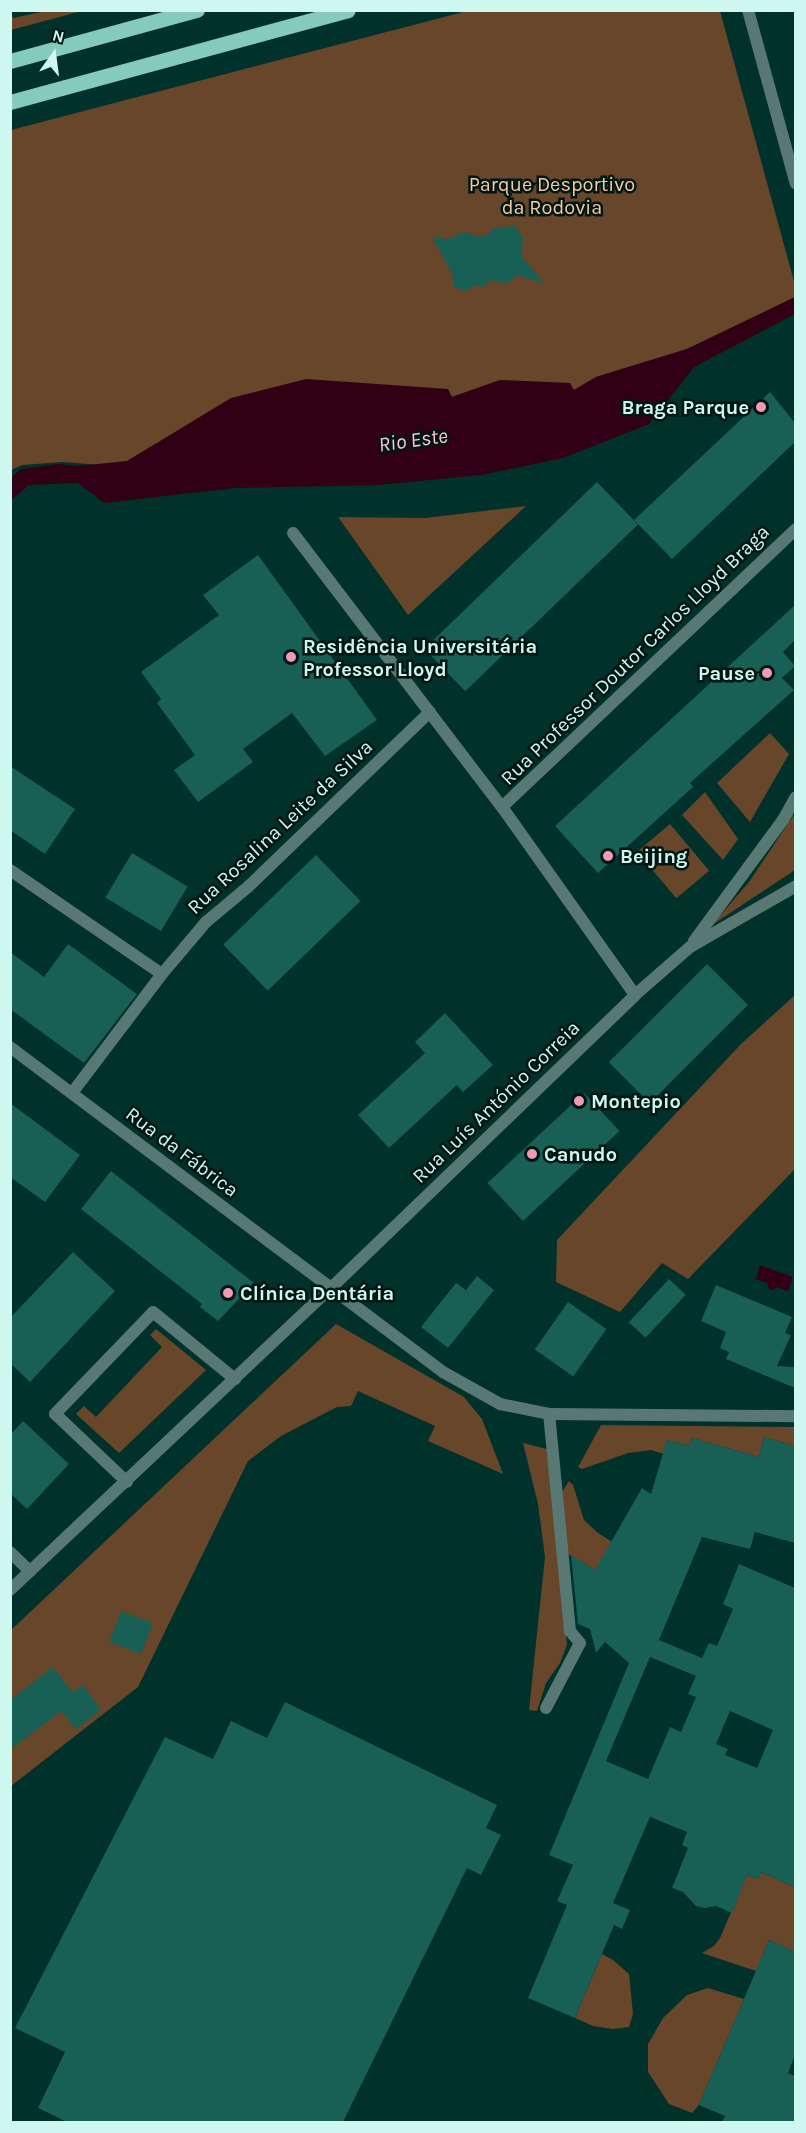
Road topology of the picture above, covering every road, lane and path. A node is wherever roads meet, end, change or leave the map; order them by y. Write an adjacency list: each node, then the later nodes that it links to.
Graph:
1 (197, 10): 4 (main road)
2 (348, 10): 5 (main road)
3 (748, 10): 6 (street)
4 (10, 61)
5 (10, 102)
6 (795, 184)
7 (795, 529): 11 (street, Rua Professor Doutor Carlos Lloyd Braga)
8 (293, 533): 9 (street, Rua Professor Doutor Carlos Lloyd Braga)
9 (430, 712): 11 (street, Rua Professor Doutor Carlos Lloyd Braga); 15 (street, Rua Rosalina Leite da Silva)
10 (795, 797): 14 (street, Rua Luís António Correia)
11 (502, 807): 16 (street, Rua Professor Doutor Carlos Lloyd Braga)
12 (10, 870): 15 (street)
13 (795, 886): 14 (street, Rua Luís António Correia)
14 (690, 946): 16 (street, Rua Luís António Correia)
15 (162, 974): 18 (street, Rua Rosalina Leite da Silva)
16 (635, 995): 19 (street, Rua Luís António Correia)
17 (10, 1047): 18 (street, Rua da Fábrica)
18 (72, 1093): 19 (street, Rua da Fábrica)
19 (331, 1288): 20 (street, Rua Luís António Correia); 21 (street, Rua da Fábrica)
20 (234, 1379): 23 (street, Rua Luís António Correia); 23 (street)
21 (549, 1414): 22 (street, Rua da Fábrica); 27 (street)
22 (795, 1416)
23 (127, 1482): 25 (street, Rua Luís António Correia)
24 (10, 1552): 25 (street)
25 (30, 1571): 26 (street, Rua Luís António Correia)
26 (10, 1590)
27 (546, 1708)

